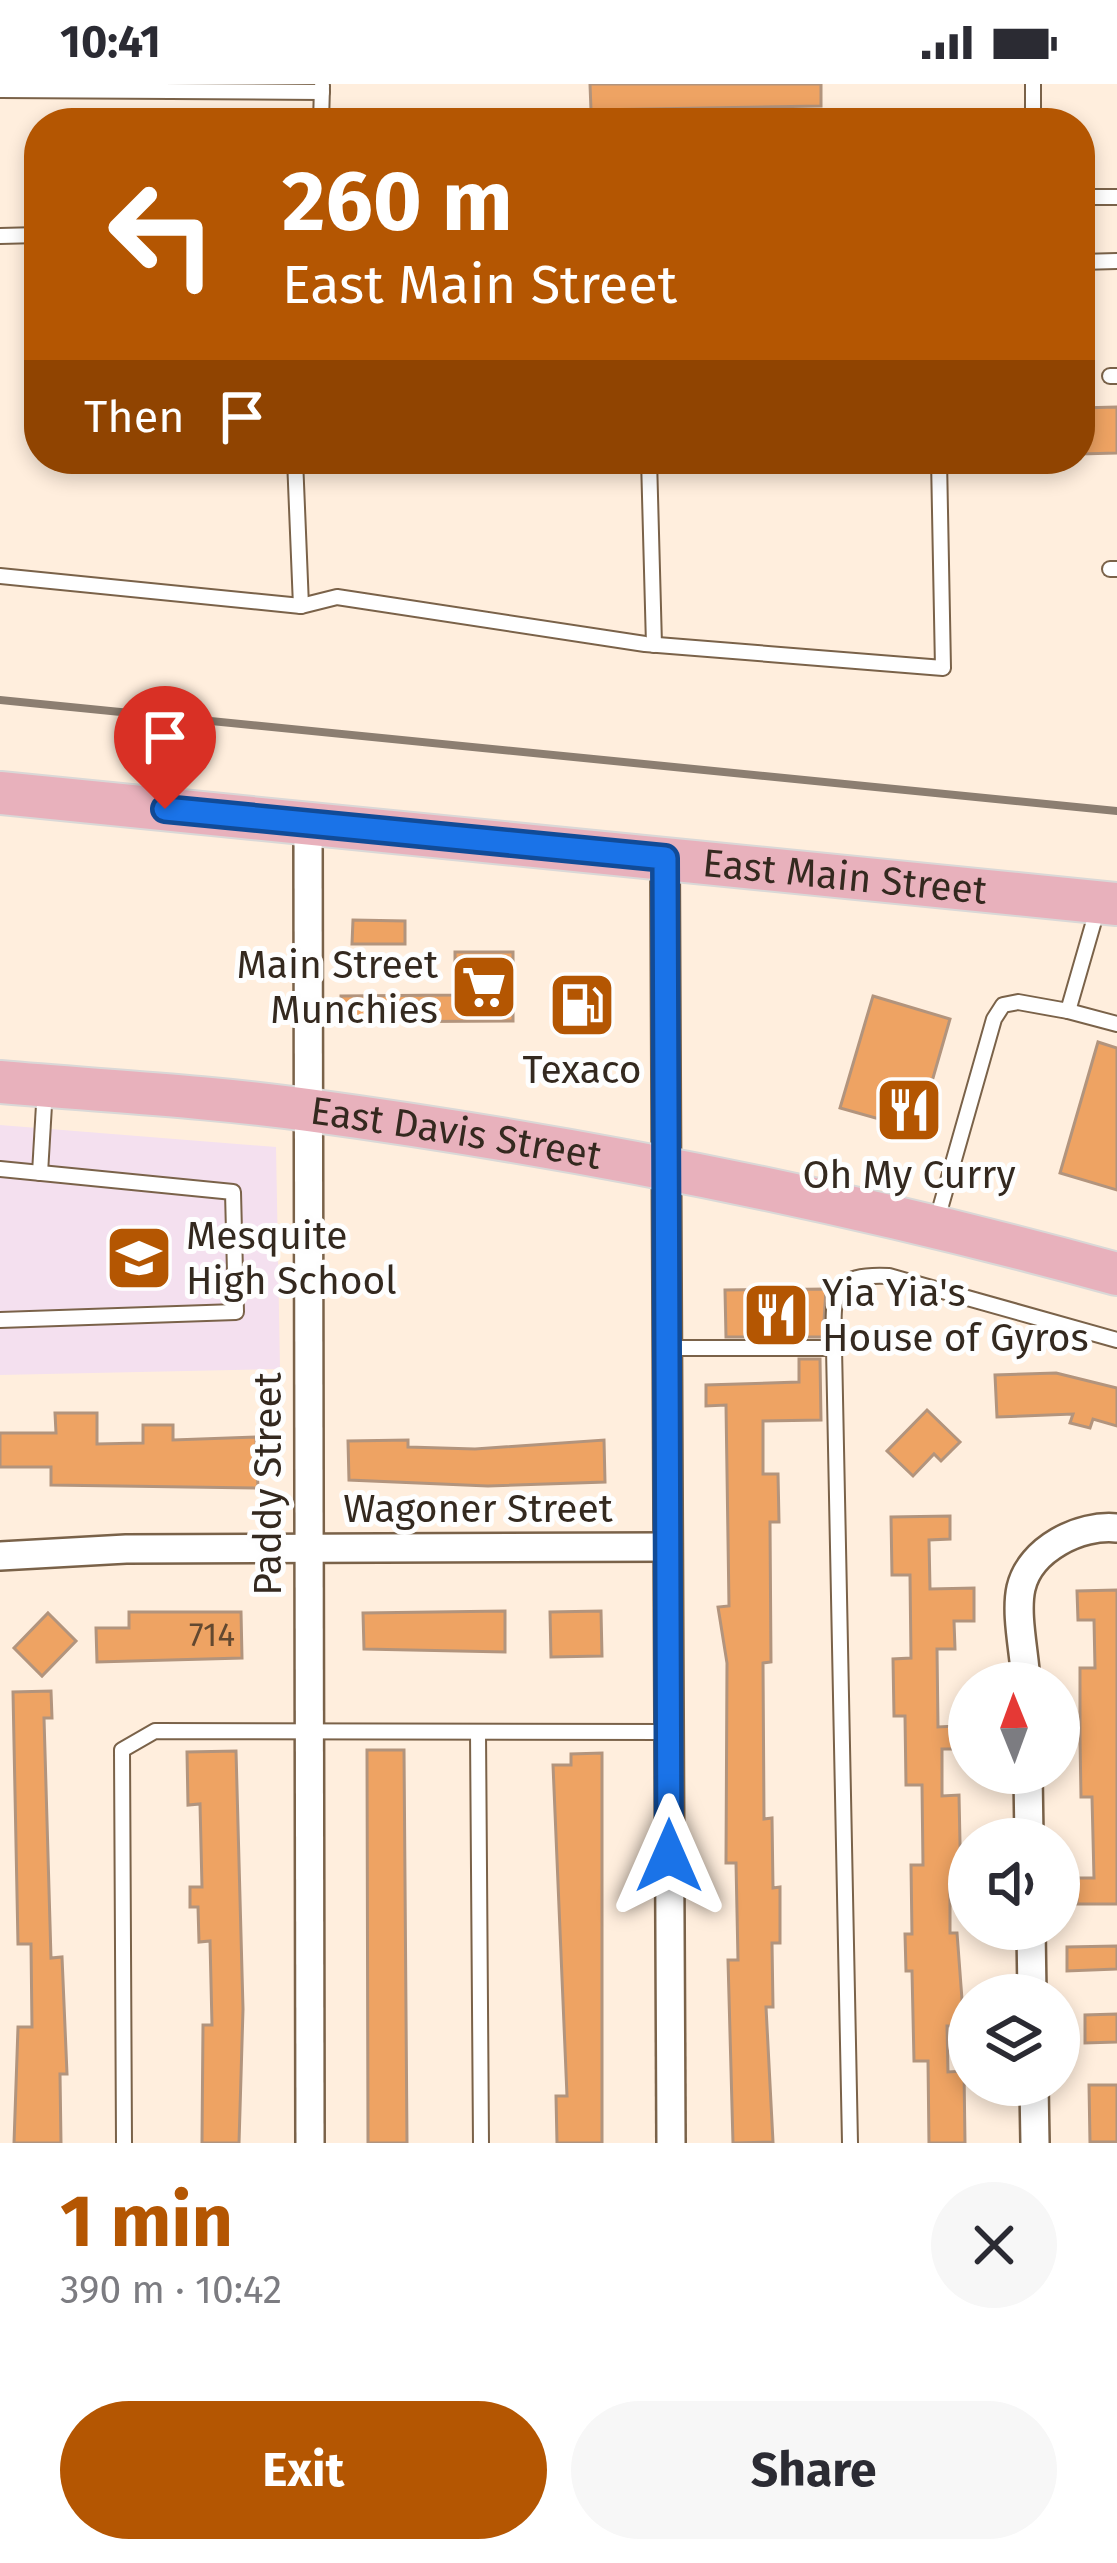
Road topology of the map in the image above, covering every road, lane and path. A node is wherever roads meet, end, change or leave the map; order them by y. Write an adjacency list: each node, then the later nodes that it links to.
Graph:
1 (322, 88): 2 (lane)
2 (0, 90)
3 (296, 474): 7 (lane)
4 (649, 474): 8 (lane)
5 (939, 474): 8 (lane)
6 (0, 576): 7 (lane)
7 (301, 606): 8 (lane)
8 (654, 645)
9 (0, 793): 10 (main road, East Main Street)
10 (308, 824): 11 (main road, East Main Street); 17 (street, Paddy Street)
11 (665, 858): 12 (main road, East Main Street); 18 (street)
12 (1108, 903): 13 (lane)
13 (1068, 1011): 14 (lane); 21 (lane)
14 (1117, 1024)
15 (0, 1082): 16 (main road, East Davis Street)
16 (45, 1086): 17 (main road, East Davis Street); 20 (lane)
17 (306, 1109): 18 (main road, East Davis Street); 29 (street, Paddy Street)
18 (664, 1167): 21 (main road, East Davis Street); 25 (street)
19 (0, 1169): 20 (lane)
20 (40, 1173): 23 (lane)
21 (936, 1225): 22 (main road, East Davis Street)
22 (1117, 1274)
23 (0, 1319)
24 (1117, 1340): 26 (lane)
25 (668, 1348): 26 (lane); 28 (street)
26 (833, 1348): 40 (lane)
27 (1117, 1528): 31 (street)
28 (668, 1547): 29 (street, Wagoner Street); 34 (street)
29 (307, 1549): 30 (street, Wagoner Street); 32 (street, Paddy Street)
30 (0, 1556)
31 (1025, 1662)
32 (308, 1732): 33 (lane); 36 (lane); 37 (street, Paddy Street)
33 (478, 1732): 34 (lane); 38 (lane)
34 (668, 1732): 39 (street)
35 (1034, 2106): 41 (street)
36 (124, 2143)
37 (310, 2143)
38 (481, 2143)
39 (671, 2143)
40 (850, 2143)
41 (1035, 2143)

